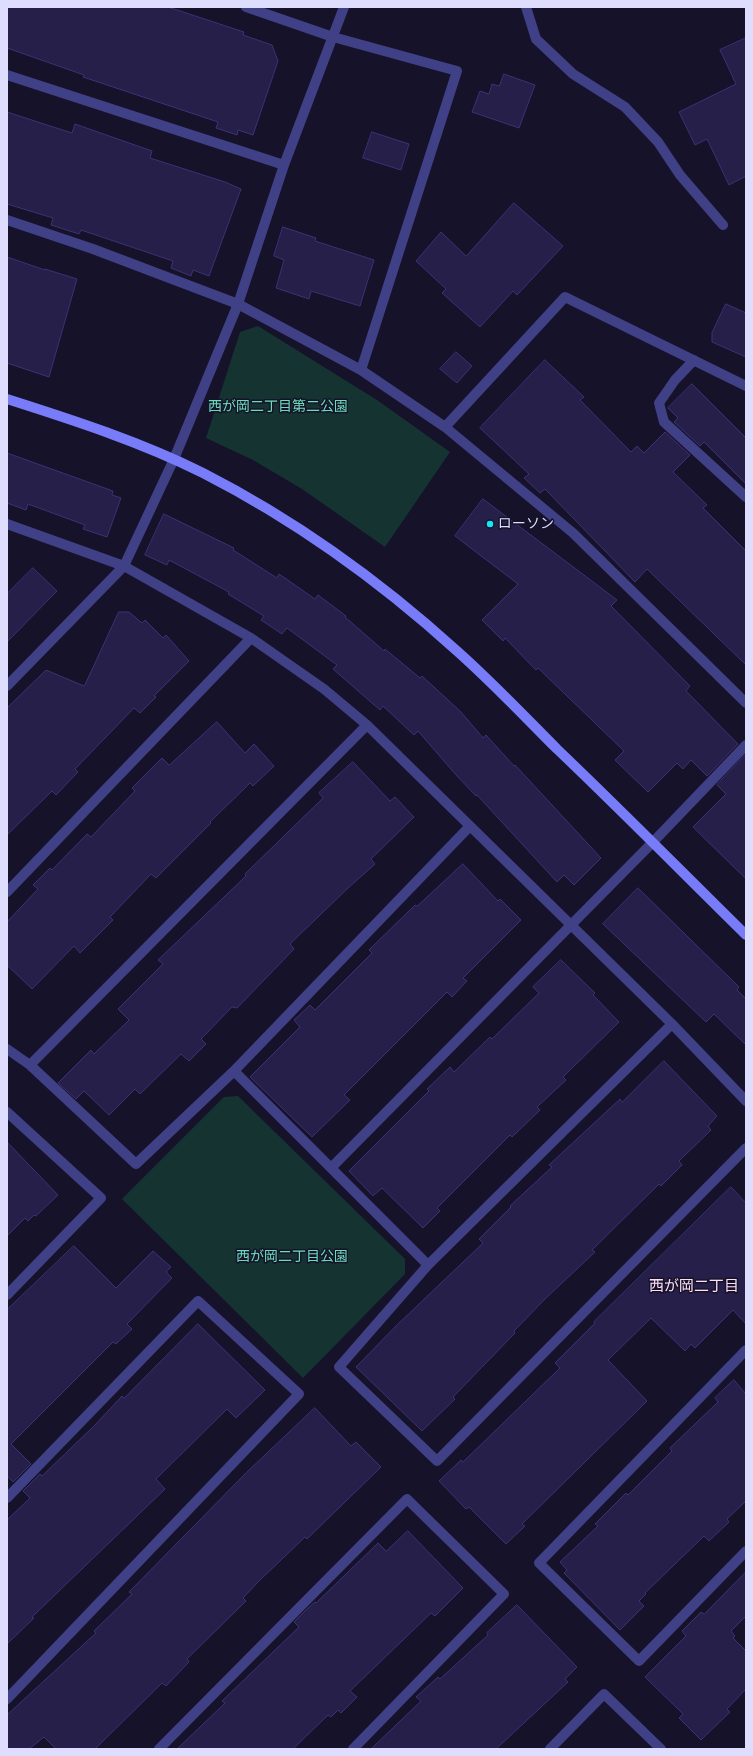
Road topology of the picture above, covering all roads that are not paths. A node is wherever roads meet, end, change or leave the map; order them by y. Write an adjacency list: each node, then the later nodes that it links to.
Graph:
1 (246, 7): 4 (street)
2 (344, 7): 4 (street)
3 (526, 7): 8 (street)
4 (333, 37): 6 (street); 11 (street)
5 (7, 75): 6 (street)
6 (284, 165): 9 (street)
7 (7, 220): 9 (street)
8 (723, 226)
9 (238, 304): 11 (street); 15 (street)
10 (694, 360): 12 (street); 14 (street); 16 (street)
11 (361, 370): 14 (street)
12 (746, 386)
13 (7, 399): 15 (street)
14 (445, 427): 21 (street)
15 (174, 459): 18 (street); 25 (street)
16 (746, 497)
17 (7, 524): 18 (street)
18 (124, 566): 19 (street); 20 (street)
19 (251, 638): 22 (street); 26 (street)
20 (7, 686)
21 (746, 703)
22 (367, 725): 24 (street); 31 (street)
23 (746, 745): 25 (street)
24 (470, 826): 27 (street); 32 (street)
25 (653, 842): 27 (street); 28 (street)
26 (7, 892)
27 (570, 925): 29 (street); 36 (street)
28 (746, 935)
29 (672, 1024): 33 (street); 37 (street)
30 (7, 1049): 31 (street)
31 (30, 1065): 32 (street)
32 (234, 1071): 36 (street)
33 (746, 1101)
34 (7, 1112): 38 (street)
35 (746, 1148): 37 (street)
36 (331, 1168): 37 (street)
37 (428, 1266)
38 (7, 1295)
39 (746, 1350): 41 (street)
40 (7, 1498): 42 (street)
41 (746, 1551)
42 (7, 1699)
43 (158, 1749): 44 (street)
44 (353, 1749)
45 (550, 1749): 46 (street)
46 (661, 1749)

